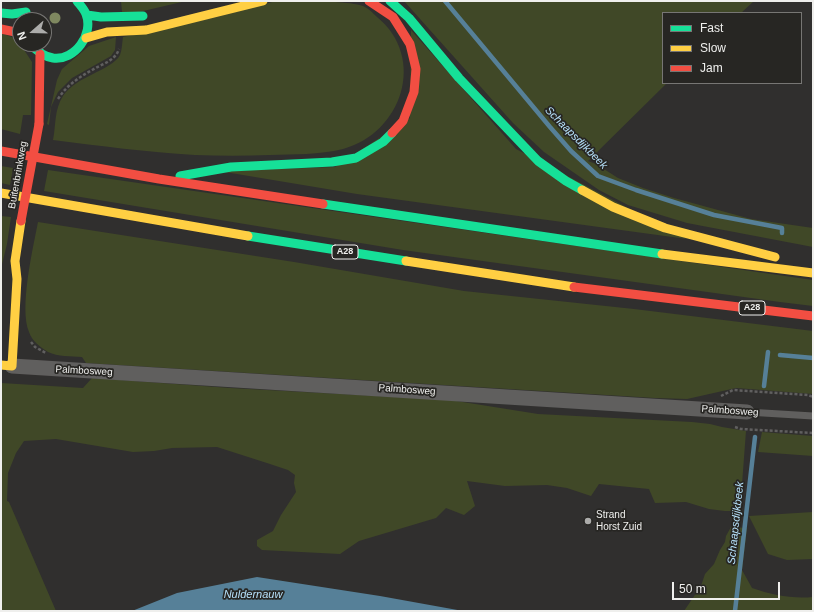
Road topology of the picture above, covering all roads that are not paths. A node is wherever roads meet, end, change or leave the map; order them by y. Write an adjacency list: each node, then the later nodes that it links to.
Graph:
1 (77, 1): 9 (main road)
2 (263, 1): 13 (main road)
3 (369, 1): 18 (main road)
4 (390, 1): 21 (main road)
5 (33, 2): 6 (main road)
6 (27, 12)
7 (1, 14): 8 (main road)
8 (12, 15)
9 (87, 15): 10 (main road); 13 (main road)
10 (152, 15)
11 (1, 29): 12 (main road)
12 (12, 31)
13 (86, 38): 14 (main road)
14 (40, 54): 16 (main road, Buitenbrinkweg)
15 (47, 97): 16 (main road, Buitenbrinkweg)
16 (40, 120): 20 (main road, Buitenbrinkweg, bridge)
17 (1, 151): 18 (main road)
18 (159, 179): 22 (main road)
19 (1, 193): 24 (main road, A28)
20 (15, 261): 23 (main road, Buitenbrinkweg); 25 (main road, Buitenbrinkweg)
21 (813, 267)
22 (813, 273)
23 (6, 278)
24 (813, 316)
25 (7, 366): 26 (street, Palmbosweg)
26 (747, 412): 27 (lane, Palmbosweg)
27 (813, 416)

